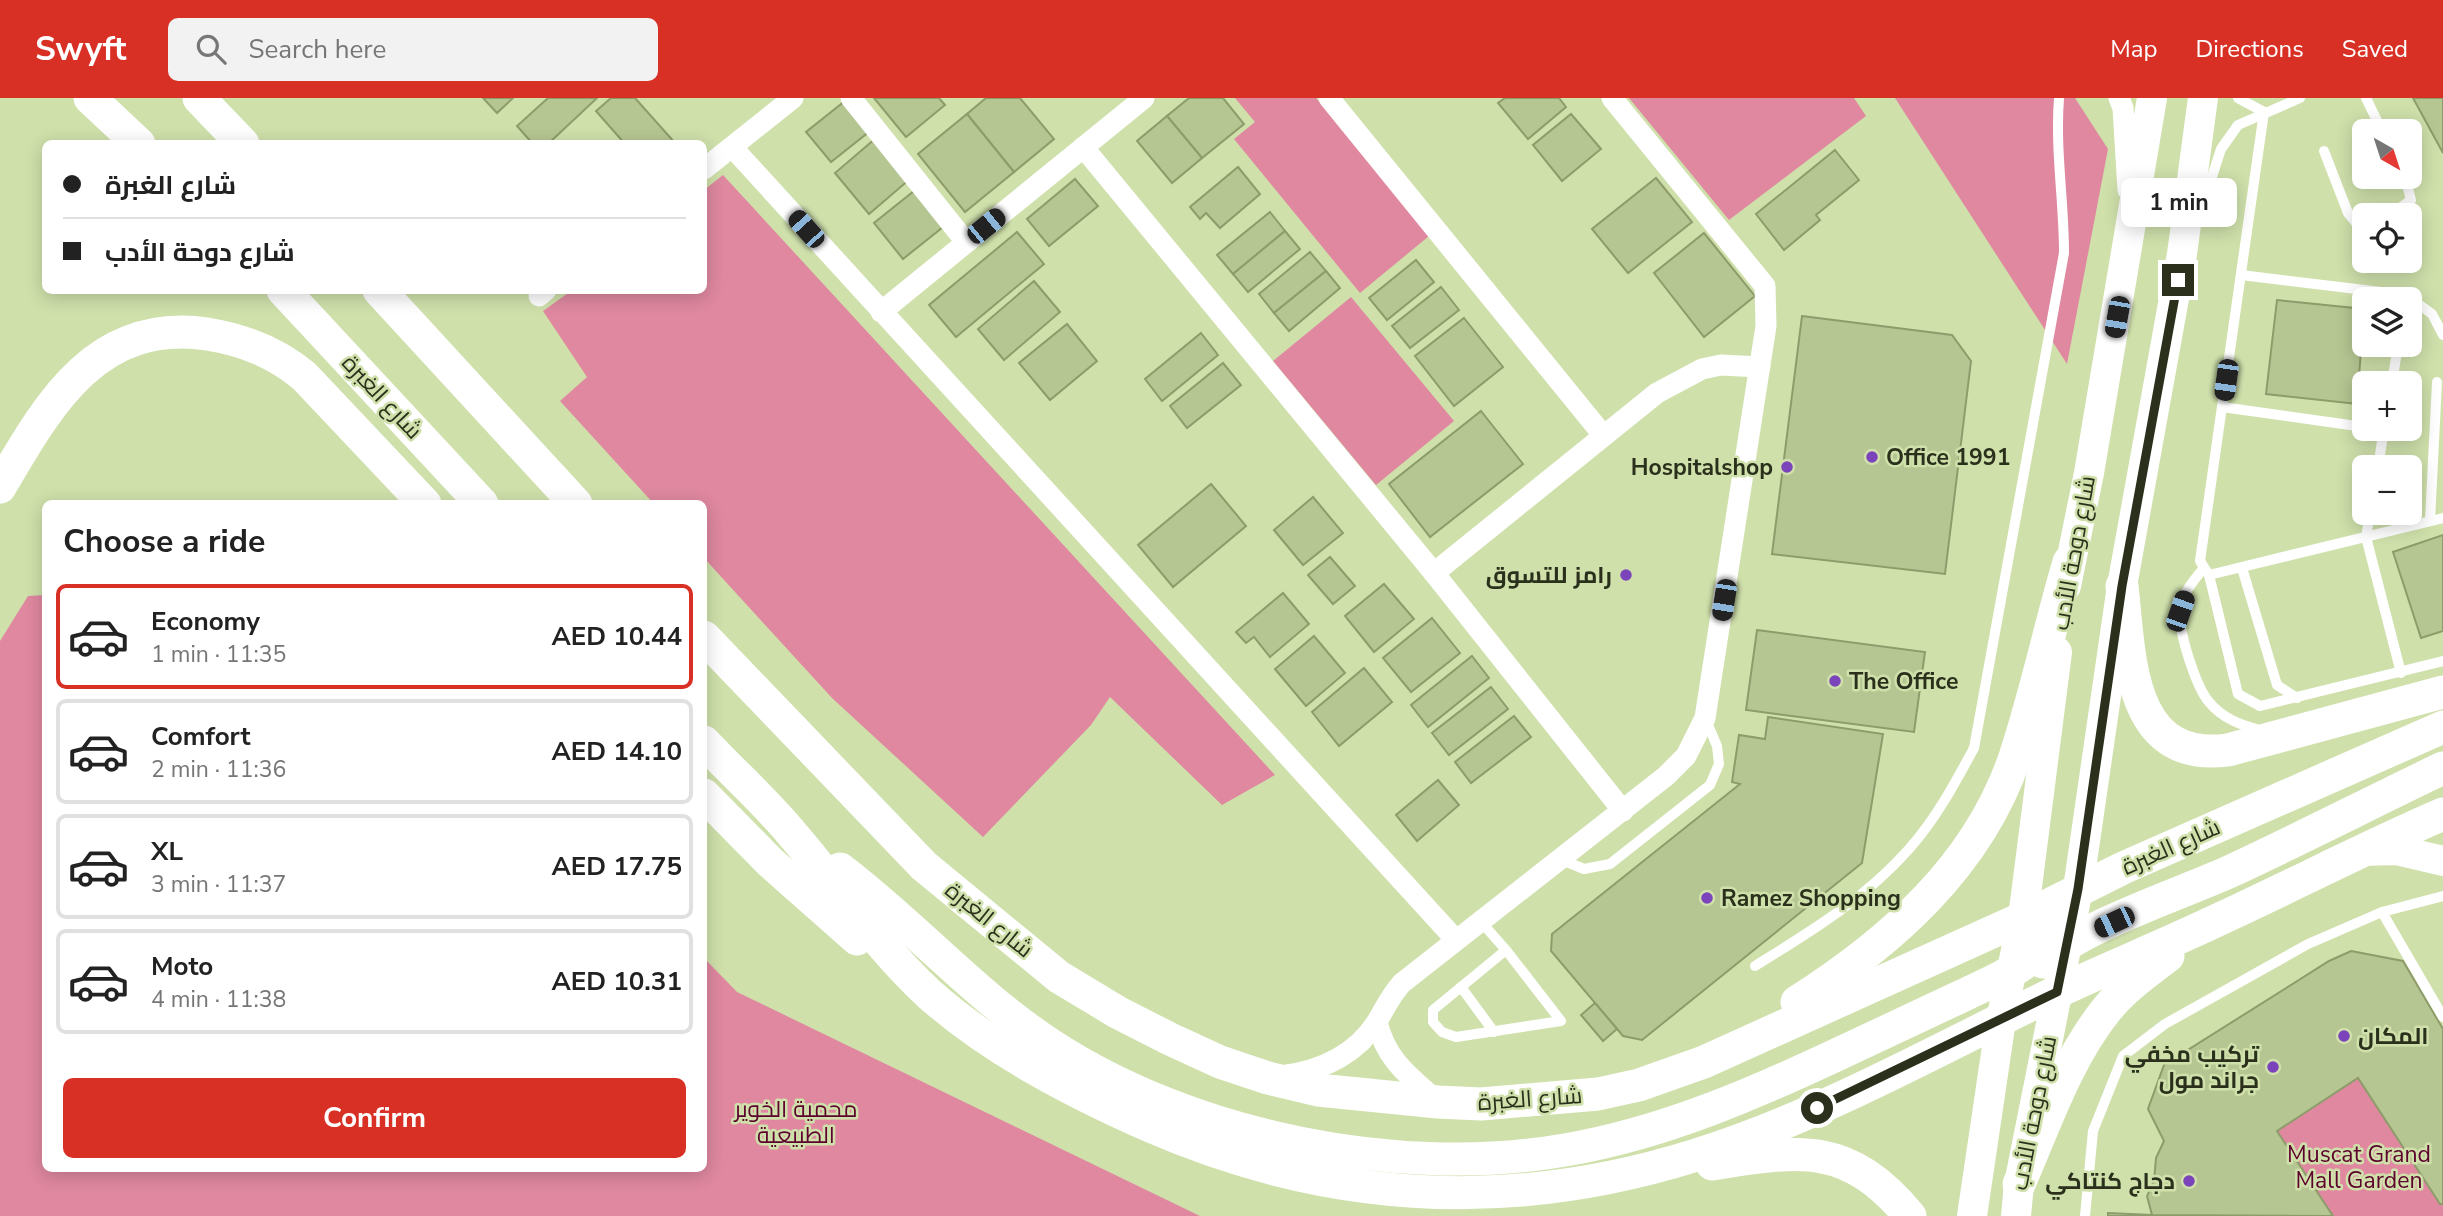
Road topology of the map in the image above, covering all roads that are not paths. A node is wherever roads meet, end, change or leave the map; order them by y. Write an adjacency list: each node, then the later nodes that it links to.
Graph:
1 (90, 98): 17 (main road)
2 (199, 98): 18 (main road)
3 (793, 98): 19 (street)
4 (851, 98): 25 (street)
5 (1143, 98): 20 (street)
6 (1329, 98): 38 (street)
7 (1612, 98): 34 (street)
8 (2059, 98): 78 (lane)
9 (2119, 98): 24 (street)
10 (2152, 98): 24 (main road, شارع دوحة الأدب)
11 (2203, 98): 26 (main road, شارع دوحة الأدب)
12 (2238, 98): 15 (lane)
13 (2300, 98): 15 (lane)
14 (2366, 98): 16 (lane)
15 (2264, 112): 26 (lane); 27 (lane)
16 (2376, 119)
17 (135, 140)
18 (239, 140)
19 (732, 147): 22 (street); 32 (street)
20 (1083, 147): 25 (street); 50 (street)
21 (2324, 151): 23 (lane)
22 (707, 167)
23 (2352, 218)
24 (2131, 239): 47 (main road, شارع دوحة الأدب)
25 (966, 242): 32 (street)
26 (2182, 254): 51 (main road, شارع دوحة الأدب)
27 (2241, 275): 28 (lane); 36 (lane)
28 (2352, 290)
29 (287, 294): 41 (main road, شارع الغبرة)
30 (383, 294): 42 (main road)
31 (2422, 307): 33 (lane)
32 (881, 312): 76 (street)
33 (2443, 335)
34 (1760, 367): 38 (street); 57 (street)
35 (2437, 382): 44 (lane)
36 (2222, 407): 37 (lane); 49 (lane)
37 (2352, 425)
38 (1604, 435): 50 (street)
39 (0, 487): 40 (main road)
40 (421, 500)
41 (478, 500)
42 (572, 500)
43 (2443, 518): 44 (lane)
44 (2430, 521): 46 (lane)
45 (2368, 525): 46 (lane)
46 (2366, 537): 48 (lane); 54 (lane)
47 (2069, 562): 72 (main road, شارع دوحة الأدب); 88 (main road)
48 (2242, 568): 49 (lane); 56 (lane)
49 (2206, 572): 56 (lane); 59 (lane)
50 (1434, 573): 63 (street)
51 (2122, 586): 59 (main road); 69 (main road, شارع دوحة الأدب)
52 (707, 640): 89 (main road, شارع الغبرة)
53 (2443, 661): 54 (lane)
54 (2401, 673): 56 (lane)
55 (2443, 692): 59 (main road)
56 (2297, 698)
57 (1705, 718): 63 (street); 67 (lane)
58 (2443, 727): 69 (main road, شارع الغبرة)
59 (2280, 736)
60 (707, 745): 65 (main road)
61 (2443, 768): 75 (main road)
62 (707, 798): 83 (main road)
63 (1623, 811): 67 (street)
64 (2443, 814): 66 (main road)
65 (791, 832): 80 (main road); 83 (main road)
66 (2361, 851): 68 (main road); 74 (main road)
67 (1562, 860): 73 (street)
68 (2443, 861)
69 (2078, 889): 72 (main road, شارع الغبرة); 75 (main road, شارع دوحة الأدب); 80 (main road)
70 (2443, 896): 71 (lane)
71 (2382, 912): 84 (lane); 95 (lane)
72 (2023, 918): 80 (main road, شارع دوحة الأدب); 88 (main road, شارع الغبرة)
73 (1482, 923): 76 (street); 77 (lane)
74 (2208, 925): 79 (main road); 92 (main road)
75 (2079, 939): 79 (main road); 82 (main road, شارع دوحة الأدب); 85 (main road)
76 (1456, 940): 86 (street)
77 (1506, 950): 81 (lane); 87 (lane)
78 (1755, 967)
79 (2106, 970): 82 (main road)
80 (2011, 972): 85 (main road, شارع دوحة الأدب)
81 (1461, 987): 87 (lane); 87 (lane)
82 (2057, 992): 85 (main road); 92 (main road, شارع دوحة الأدب)
83 (928, 993): 91 (main road)
84 (2443, 1017)
85 (2001, 1020): 91 (main road); 94 (main road, شارع دوحة الأدب)
86 (1377, 1022): 89 (street); 90 (street)
87 (1493, 1032)
88 (1704, 1062): 90 (main road, شارع الغبرة)
89 (1268, 1078): 90 (main road, شارع الغبرة)
90 (1438, 1102)
91 (1634, 1173): 93 (main road)
92 (2018, 1200)
93 (1910, 1216)
94 (1972, 1216)
95 (2085, 1216)

